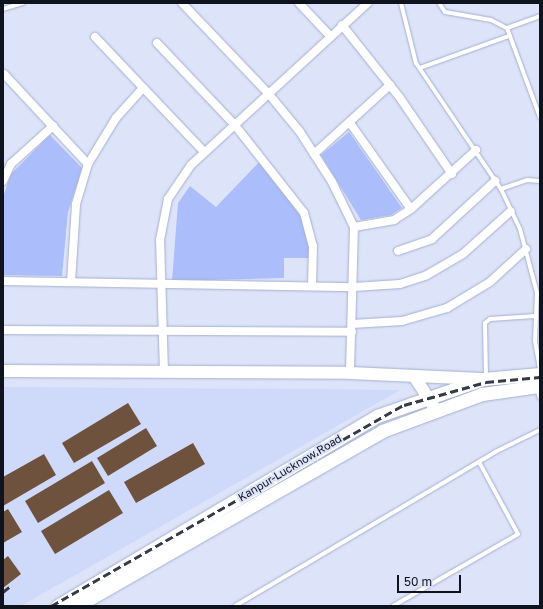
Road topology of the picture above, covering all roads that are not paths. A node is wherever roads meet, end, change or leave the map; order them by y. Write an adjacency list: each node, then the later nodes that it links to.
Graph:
1 (23, 3): 7 (lane)
2 (182, 3): 20 (street)
3 (298, 3): 12 (street)
4 (368, 3): 10 (street)
5 (401, 3): 16 (lane)
6 (439, 3): 11 (lane)
7 (8, 5): 8 (lane)
8 (3, 8)
9 (540, 16): 11 (lane)
10 (342, 25): 12 (street); 18 (street)
11 (507, 28): 13 (lane)
12 (329, 35): 20 (street)
13 (509, 36): 16 (lane); 21 (lane)
14 (95, 37): 19 (street)
15 (157, 43): 23 (street)
16 (420, 68): 25 (lane)
17 (4, 74): 24 (street)
18 (390, 85): 22 (street); 29 (street)
19 (143, 88): 26 (street); 28 (street)
20 (268, 93): 23 (street); 27 (street)
21 (540, 117)
22 (350, 122): 27 (street); 34 (street)
23 (234, 124): 26 (street); 42 (street)
24 (53, 126): 28 (street); 31 (street)
25 (476, 150): 29 (street); 30 (lane)
26 (204, 152): 41 (street)
27 (314, 154): 36 (street)
28 (88, 164): 40 (street)
29 (452, 174): 34 (street)
30 (495, 180): 33 (lane); 38 (street)
31 (3, 181)
32 (540, 181): 33 (lane)
33 (501, 189): 35 (lane)
34 (411, 209): 36 (street)
35 (511, 211): 37 (lane); 43 (street)
36 (354, 226): 43 (street)
37 (526, 249): 44 (lane); 46 (street)
38 (398, 251)
39 (3, 281): 40 (street)
40 (71, 282): 41 (street)
41 (163, 285): 42 (street); 45 (street)
42 (312, 286): 43 (street)
43 (354, 286): 46 (street)
44 (535, 316): 48 (lane); 54 (lane)
45 (163, 328): 46 (street); 47 (street); 50 (street)
46 (352, 328): 51 (street)
47 (3, 330)
48 (540, 368)
49 (3, 370): 50 (main road)
50 (164, 372): 51 (main road)
51 (350, 373): 53 (main road)
52 (540, 374): 54 (main road, Kanpur-Lucknow Road)
53 (414, 376): 54 (main road); 56 (main road)
54 (484, 379): 56 (main road, Kanpur-Lucknow Road)
55 (539, 390): 57 (main road, Kanpur-Lucknow Road)
56 (426, 397): 57 (main road); 60 (main road, Kanpur-Lucknow Road)
57 (436, 410): 61 (main road, Kanpur-Lucknow Road)
58 (540, 430): 59 (lane)
59 (479, 462): 62 (lane); 63 (lane)
60 (57, 606)
61 (77, 606)
62 (235, 606)
63 (393, 606)

